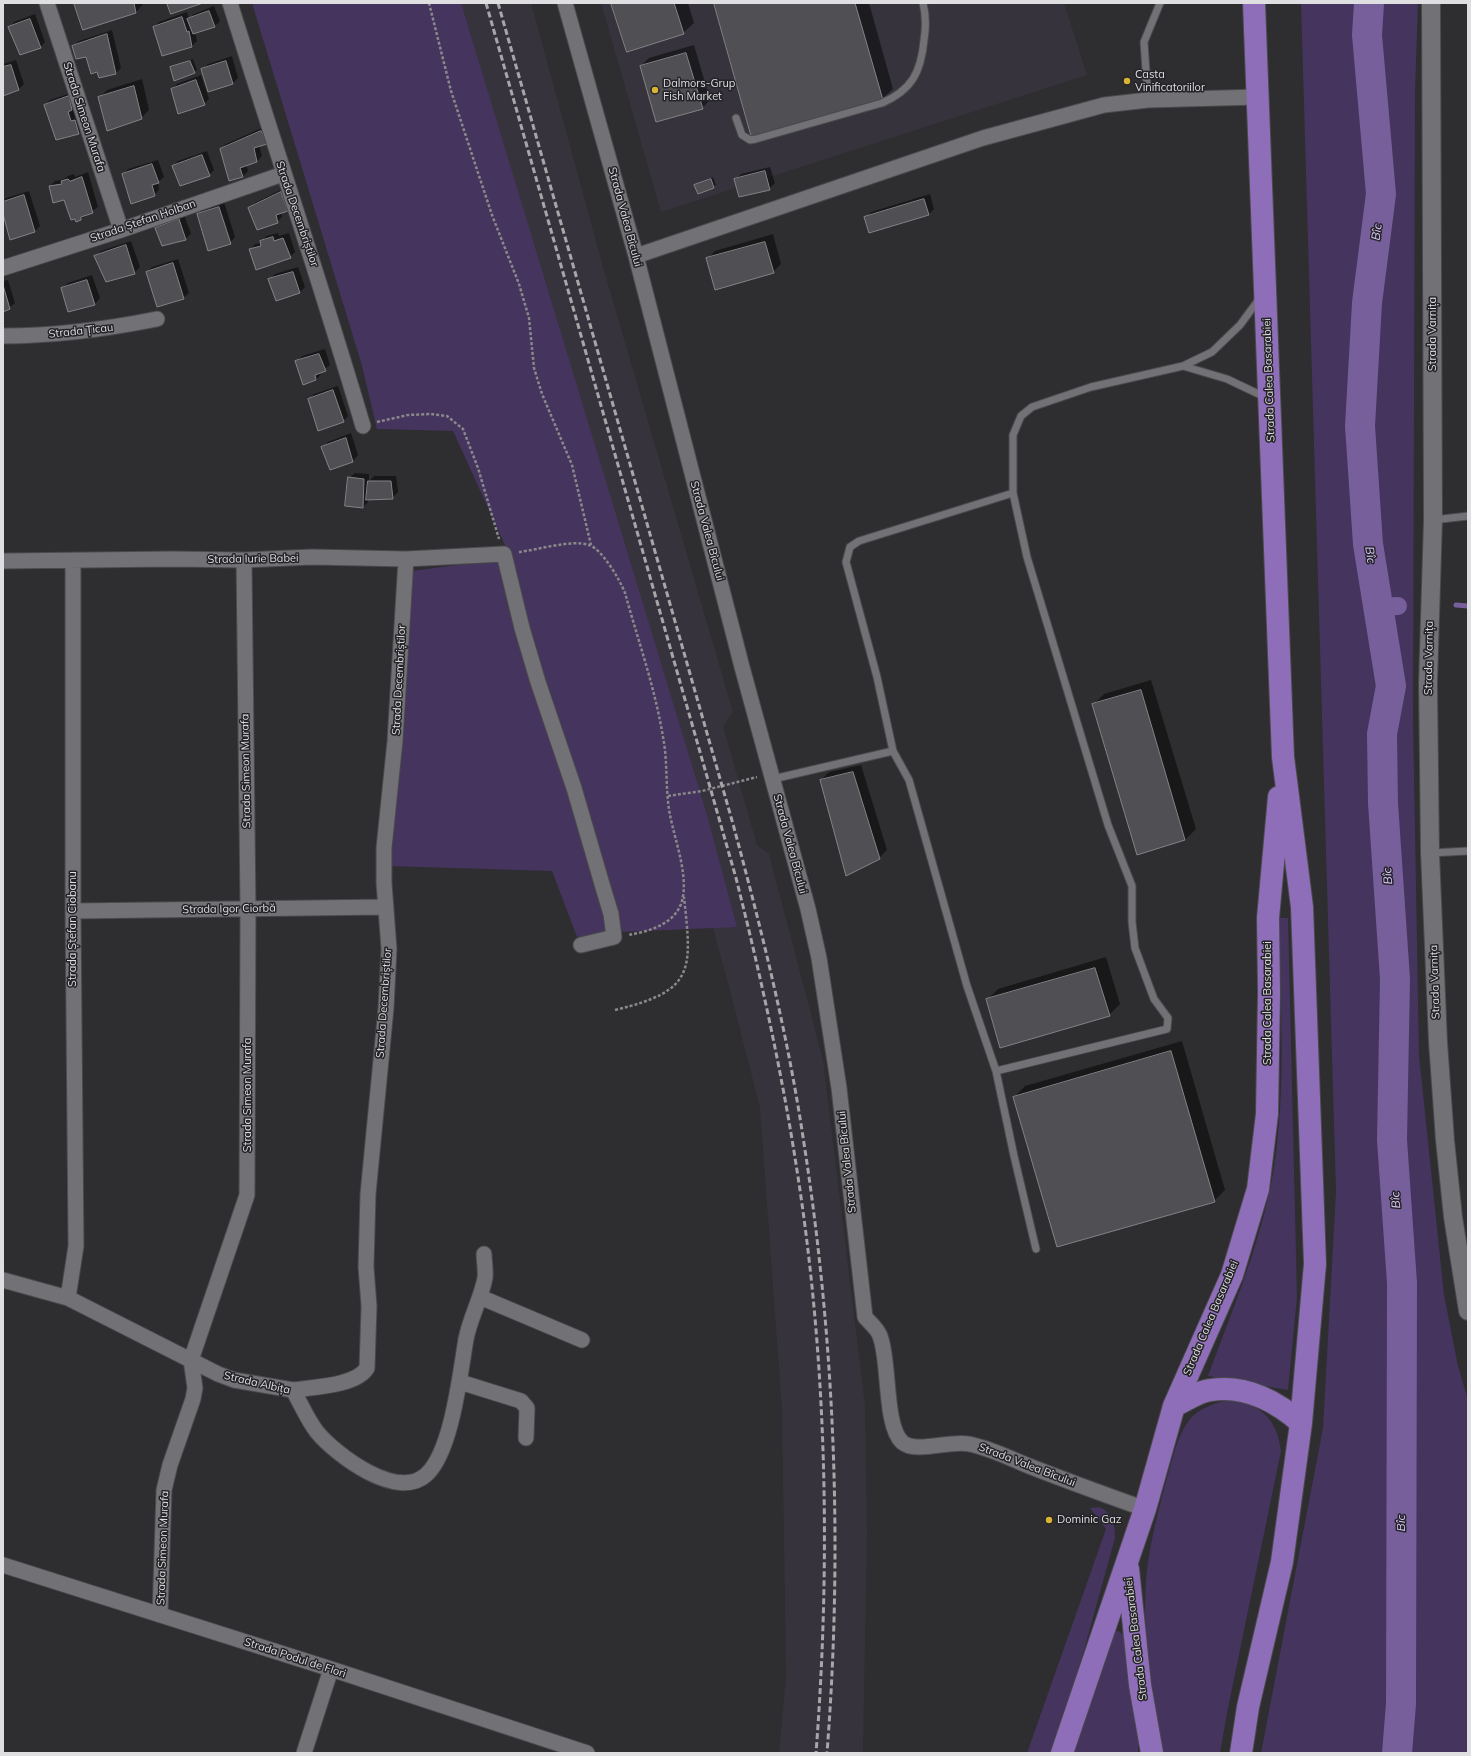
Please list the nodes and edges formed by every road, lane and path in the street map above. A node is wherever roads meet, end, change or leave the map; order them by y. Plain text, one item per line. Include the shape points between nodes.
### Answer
1 (47, 3) edge
2 (230, 3) edge
3 (429, 3) edge
4 (566, 3) edge
5 (923, 3) edge
6 (1160, 3) edge
7 (1254, 3) edge
8 (1431, 3) edge
9 (1258, 96) junction
10 (1148, 100) junction
11 (736, 118) dead end
12 (283, 174) junction
13 (120, 230) junction
14 (636, 256) junction
15 (3, 268) edge
16 (1266, 290) junction
17 (158, 319) dead end
18 (3, 336) edge
19 (1183, 366) junction
20 (1270, 400) junction
21 (363, 426) joint
22 (1013, 493) junction
23 (1468, 516) edge
24 (1433, 520) junction
25 (591, 545) junction
26 (504, 554) junction
27 (406, 559) junction
28 (73, 560) junction
29 (244, 560) junction
30 (3, 562) edge
31 (893, 751) junction
32 (1283, 757) junction
33 (772, 776) junction
34 (668, 796) junction
35 (1468, 851) edge
36 (1430, 853) junction
37 (684, 894) junction
38 (386, 907) junction
39 (248, 909) junction
40 (73, 911) junction
41 (614, 938) junction
42 (581, 945) dead end
43 (615, 1010) dead end
44 (996, 1071) junction
45 (1036, 1249) dead end
46 (484, 1254) dead end
47 (1465, 1270) edge
48 (3, 1280) edge
49 (480, 1296) junction
50 (68, 1298) junction
51 (1468, 1311) edge
52 (582, 1340) dead end
53 (191, 1360) junction
54 (460, 1382) junction
55 (293, 1390) junction
56 (1174, 1406) junction
57 (1301, 1423) junction
58 (526, 1438) dead end
59 (1145, 1509) junction
60 (1127, 1561) junction
61 (3, 1565) edge
62 (160, 1615) junction
63 (331, 1669) junction
64 (304, 1753) edge
65 (587, 1753) edge
66 (1062, 1753) edge
67 (1152, 1753) edge
68 (1241, 1753) edge

1 - 13 street, Strada Simeon Murafa
2 - 12 street, Strada Decembriștilor
3 - 25 path via 451,91 492,215 523,297 529,318 534,368 542,394 572,465
4 - 14 street, Strada Valea Bîcului
5 - 11 lane via 923,54 917,74 902,92 882,103 750,140 742,135
6 - 10 lane via 1144,42
7 - 9 main road, Strada Calea Basarabiei
8 - 24 street, Strada Varnița
9 - 10 street
9 - 16 main road, Strada Calea Basarabiei
10 - 14 street via 1104,106 983,138
12 - 13 street, Strada Ștefan Holban
12 - 21 street, Strada Decembriștilor via 324,293
13 - 15 street, Strada Ștefan Holban
14 - 33 street, Strada Valea Bîcului
16 - 19 lane via 1240,325 1212,352
16 - 20 main road, Strada Calea Basarabiei
17 - 18 street, Strada Țicau via 113,328
19 - 20 lane via 1227,379
19 - 22 lane via 1091,387 1032,407 1021,416 1013,435
20 - 32 main road, Strada Calea Basarabiei
21 - 26 path via 388,419 431,414 447,416 463,429 478,468
22 - 31 lane via 860,540 850,548 846,562 878,677
22 - 44 lane via 1027,557 1108,825 1132,886 1135,948 1154,999 1168,1018 1167,1029
23 - 24 lane
24 - 36 street, Strada Varnița via 1428,684
25 - 26 path via 558,546
25 - 34 path via 609,563 625,593 663,738
26 - 27 street, Strada Iurie Babei
26 - 41 street via 532,661 574,788 611,914
27 - 29 street, Strada Iurie Babei via 312,557
27 - 38 street, Strada Decembriștilor via 395,742 384,848
28 - 29 street, Strada Iurie Babei
28 - 30 street, Strada Iurie Babei
28 - 40 street, Strada Ștefan Ciobanu
29 - 39 street, Strada Simeon Murafa
31 - 33 lane
31 - 44 lane via 909,780 967,986
32 - 56 main road, Strada Calea Basarabiei via 1268,918 1267,1114 1258,1189 1232,1275
32 - 57 main road, Strada Calea Basarabiei via 1302,907 1314,1264
33 - 34 path
33 - 59 street, Strada Valea Bîcului via 819,958 839,1088 865,1317 880,1334 884,1345 896,1433 902,1442 912,1447 923,1448 959,1442 984,1446 1029,1466
34 - 37 path
35 - 36 lane
36 - 47 street, Strada Varnița via 1438,1042 1453,1217
37 - 41 path via 680,906 669,920 642,933
37 - 43 path via 688,945 684,973 675,985 651,999
38 - 39 street, Strada Igor Ciorbă
38 - 55 street, Strada Decembriștilor via 389,949 386,1008 371,1152 366,1232 369,1306 367,1368 364,1374 351,1380
39 - 40 street, Strada Igor Ciorbă
39 - 53 street, Strada Simeon Murafa via 247,1195
40 - 50 street, Strada Ștefan Ciobanu via 76,1246
41 - 42 street
44 - 45 lane
46 - 49 street, Strada Albița via 485,1276
47 - 51 street, Strada Varnița
48 - 50 street, Strada Albița
49 - 52 street
49 - 54 street, Strada Albița via 469,1324
50 - 53 street, Strada Albița
53 - 55 street, Strada Albița via 234,1380
53 - 62 street, Strada Simeon Murafa via 195,1388 193,1399 164,1490
54 - 55 street, Strada Albița via 448,1431 437,1460 426,1475 412,1483 377,1477 336,1450 317,1431
54 - 58 street via 521,1401 527,1408
56 - 57 main road via 1210,1390 1236,1390 1259,1395 1284,1408
56 - 59 main road, Strada Calea Basarabiei
57 - 68 main road, Strada Calea Basarabiei via 1282,1562 1248,1707
59 - 60 main road, Strada Calea Basarabiei
60 - 66 main road
60 - 67 main road, Strada Calea Basarabiei via 1140,1686
61 - 62 street, Strada Podul de Flori
62 - 63 street, Strada Podul de Flori
63 - 64 street
63 - 65 street, Strada Podul de Flori

